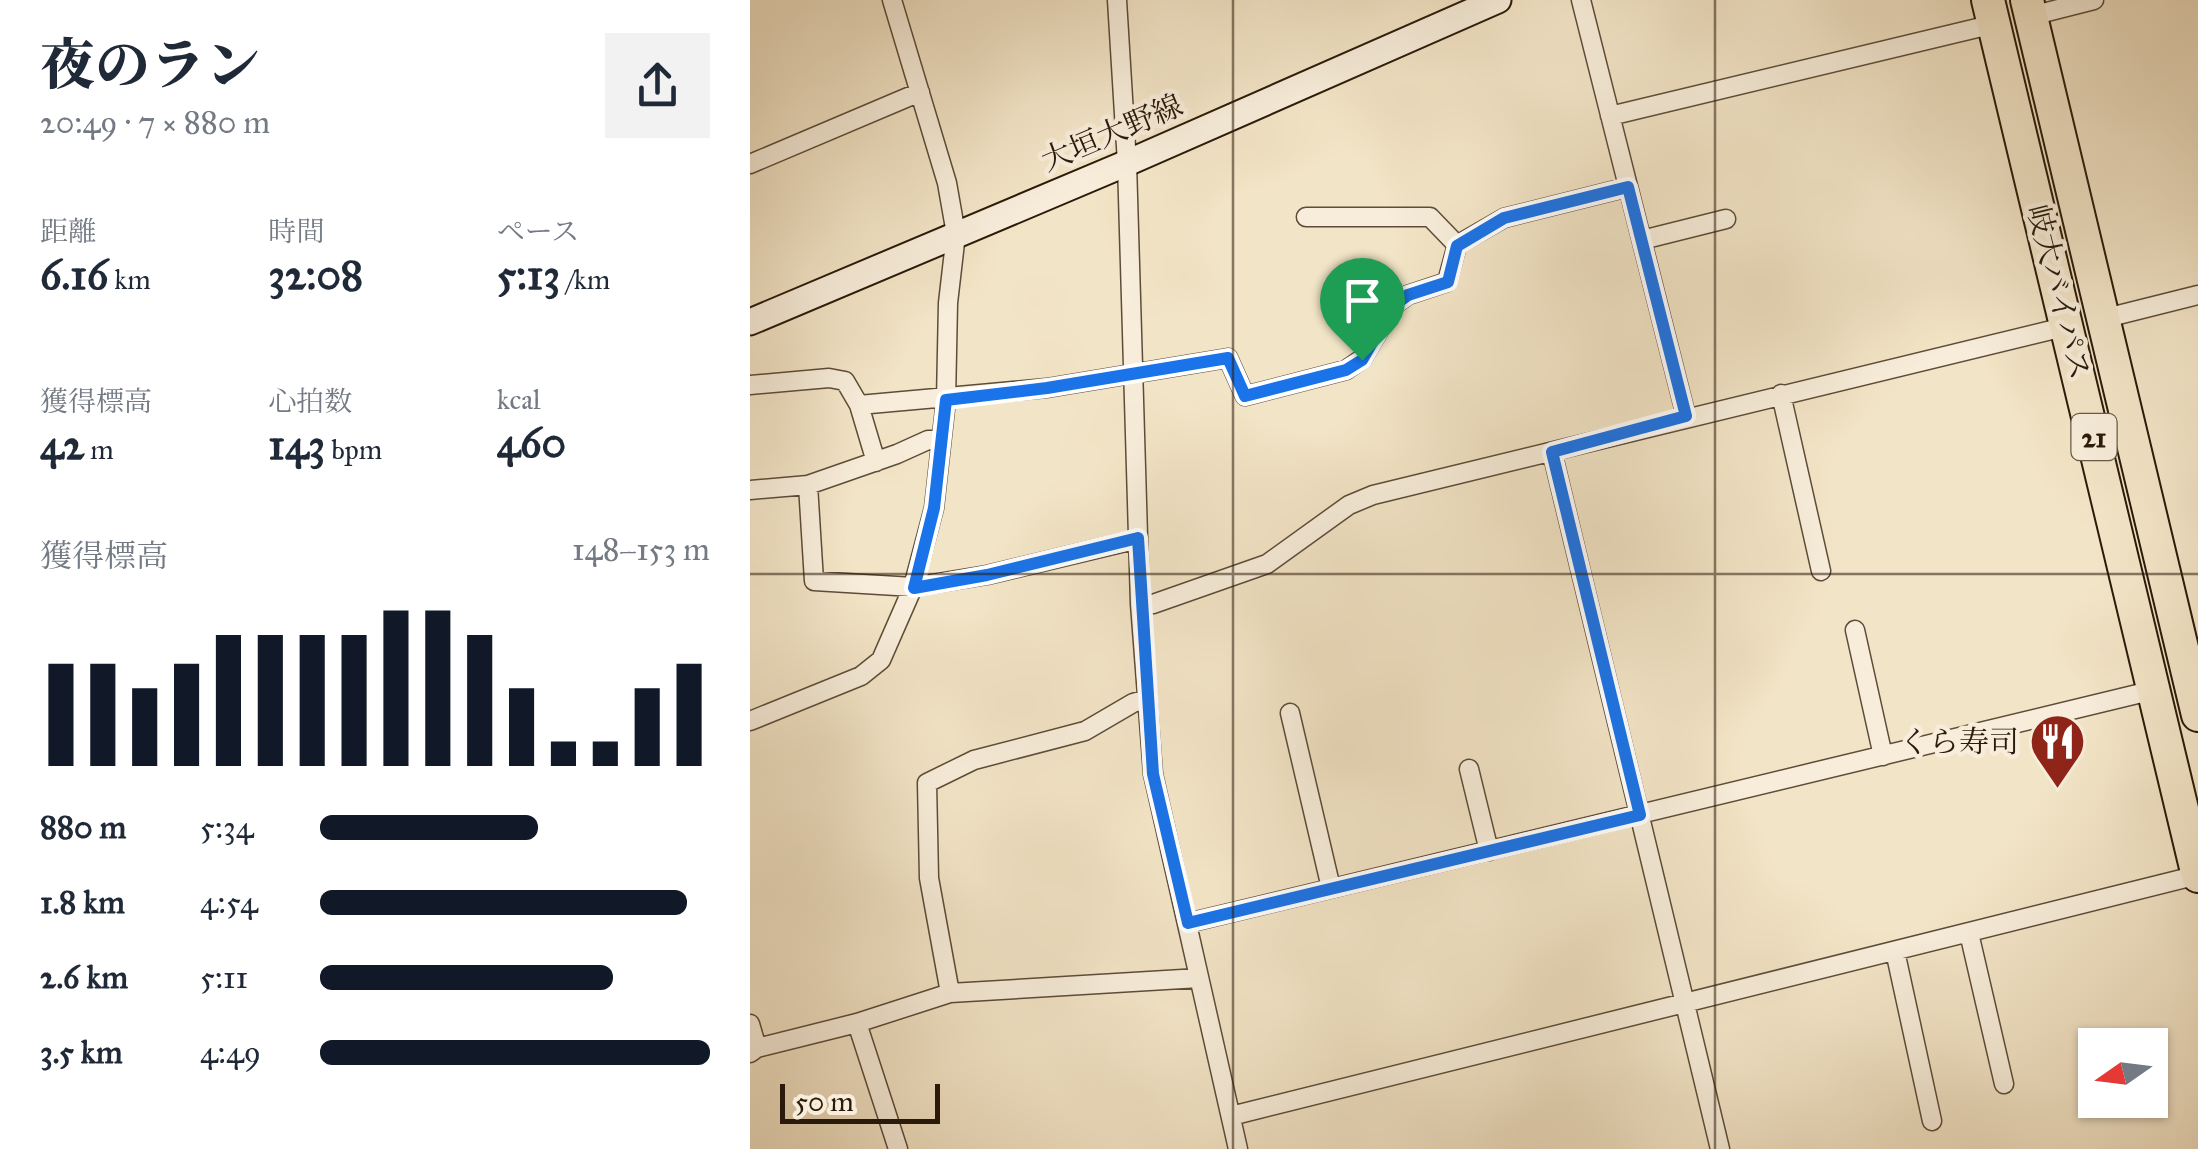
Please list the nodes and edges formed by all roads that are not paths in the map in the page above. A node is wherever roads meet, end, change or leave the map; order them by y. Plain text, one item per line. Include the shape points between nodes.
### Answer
1 (892, 0) edge
2 (1117, 0) edge
3 (1498, 0) edge
4 (1581, 0) edge
5 (2094, 0) edge
6 (2029, 8) edge
7 (1991, 12) edge
8 (920, 92) junction
9 (1610, 116) junction
10 (1127, 163) junction
11 (750, 164) edge
12 (1628, 187) junction
13 (1306, 217) dead end
14 (1726, 219) dead end
15 (956, 234) junction
16 (1642, 240) junction
17 (1457, 246) junction
18 (2198, 294) edge
19 (2102, 319) junction
20 (750, 322) edge
21 (2068, 326) junction
22 (1133, 374) junction
23 (750, 385) edge
24 (1781, 394) junction
25 (946, 400) junction
26 (859, 405) junction
27 (1686, 416) junction
28 (940, 440) junction
29 (1552, 452) junction
30 (876, 462) junction
31 (808, 485) junction
32 (750, 490) edge
33 (1138, 538) junction
34 (1820, 572) dead end
35 (914, 588) junction
36 (1140, 604) junction
37 (1854, 630) dead end
38 (2193, 674) edge
39 (2154, 690) junction
40 (1146, 699) junction
41 (1290, 714) dead end
42 (2198, 716) edge
43 (750, 721) edge
44 (1884, 756) junction
45 (1469, 769) dead end
46 (1640, 815) junction
47 (1489, 851) junction
48 (2198, 876) edge
49 (1332, 888) junction
50 (1188, 923) junction
51 (1969, 933) junction
52 (1895, 951) junction
53 (1199, 978) junction
54 (950, 993) junction
55 (1684, 1002) junction
56 (857, 1023) junction
57 (750, 1024) edge
58 (753, 1051) edge
59 (2004, 1084) dead end
60 (1230, 1116) junction
61 (1932, 1121) dead end
62 (898, 1149) edge
63 (1238, 1149) edge
64 (1720, 1149) edge

1 - 8 street
2 - 10 street
3 - 10 main road, 大垣大野線
4 - 9 street
5 - 6 street
6 - 19 highway, 岐大バイパス / 21
7 - 9 street
7 - 21 highway, 岐大バイパス / 21
8 - 11 street
8 - 15 street
9 - 12 street
10 - 15 main road, 大垣大野線
10 - 22 street
12 - 16 street
12 - 17 street via 1504,218
13 - 17 street via 1430,217
14 - 16 street
15 - 20 main road, 大垣大野線
15 - 25 street
16 - 27 street
17 - 22 street via 1448,282 1394,305 1362,360 1346,370 1245,396 1228,358
18 - 19 street
19 - 38 highway, 岐大バイパス / 21
21 - 24 street
21 - 39 highway, 岐大バイパス / 21
22 - 25 street
22 - 33 street
23 - 26 street via 829,378 845,381
24 - 27 street
24 - 34 street
25 - 26 street
25 - 28 street
26 - 30 street
27 - 29 street
28 - 30 street
28 - 35 street via 934,508
29 - 36 street via 1373,495 1267,564
29 - 46 street
30 - 31 street
31 - 32 street
31 - 35 street via 814,580
33 - 35 street
33 - 36 street
35 - 43 street via 882,660 862,676
36 - 40 street
37 - 44 street
38 - 42 highway, 岐大バイパス / 21
39 - 44 street
39 - 48 highway, 岐大バイパス / 21
40 - 50 street via 1153,774
40 - 54 street via 1085,731 974,760 927,783 929,878
41 - 49 street
44 - 46 street
45 - 47 street
46 - 47 street
46 - 55 street
47 - 49 street
48 - 51 street
49 - 50 street
50 - 53 street
51 - 52 street
51 - 59 street
52 - 55 street
52 - 61 street
53 - 54 street
53 - 60 street
54 - 56 street
55 - 60 street
55 - 64 street
56 - 58 street
56 - 62 street
57 - 58 street
60 - 63 street

